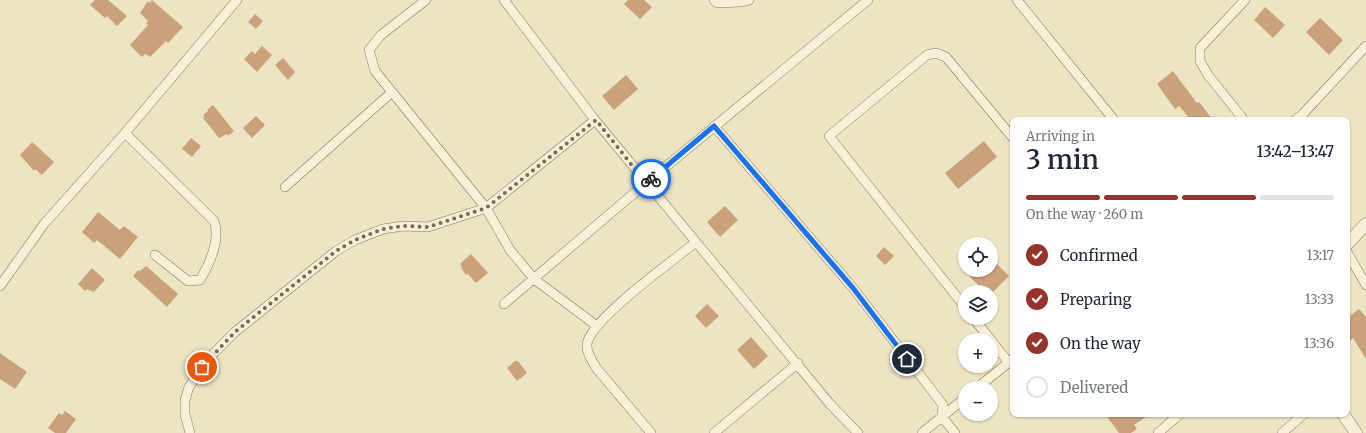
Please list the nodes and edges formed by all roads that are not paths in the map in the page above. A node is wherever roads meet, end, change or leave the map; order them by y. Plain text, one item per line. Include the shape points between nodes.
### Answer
1 (237, 0) edge
2 (426, 0) edge
3 (504, 0) edge
4 (714, 0) edge
5 (749, 0) edge
6 (868, 0) edge
7 (1017, 0) edge
8 (1245, 0) edge
9 (1366, 47) edge
10 (392, 92) junction
11 (1112, 117) edge
12 (1242, 117) edge
13 (1299, 117) edge
14 (596, 120) junction
15 (714, 126) junction
16 (125, 133) junction
17 (1010, 134) edge
18 (646, 183) junction
19 (285, 187) dead end
20 (486, 208) junction
21 (1366, 224) edge
22 (1350, 241) edge
23 (696, 242) junction
24 (155, 254) dead end
25 (1350, 257) edge
26 (534, 279) junction
27 (1366, 285) edge
28 (0, 286) edge
29 (958, 298) edge
30 (504, 304) dead end
31 (979, 325) edge
32 (597, 326) junction
33 (985, 333) edge
34 (998, 347) edge
35 (1010, 360) edge
36 (1010, 362) edge
37 (798, 363) junction
38 (986, 381) edge
39 (958, 403) edge
40 (942, 416) junction
41 (1177, 417) edge
42 (1301, 417) edge
43 (1345, 417) edge
44 (190, 433) edge
45 (651, 433) edge
46 (714, 433) edge
47 (858, 433) edge
48 (922, 433) edge
49 (955, 433) edge
50 (1158, 433) edge
51 (1282, 433) edge
52 (1356, 433) edge

1 - 16 street
2 - 10 street via 380,34 369,50 375,71
3 - 14 street
4 - 5 street via 717,3 728,3
6 - 15 street
7 - 11 street
8 - 12 street via 1200,48 1200,61 1208,75
9 - 13 street
10 - 19 street
10 - 20 street
14 - 18 street
14 - 20 street
15 - 18 street
15 - 40 street via 853,288 943,406
16 - 24 street via 214,221 218,232 208,267 200,280 188,281
16 - 28 street via 44,224
17 - 29 street via 946,57 936,53 927,56 829,136
18 - 23 street
18 - 26 street
20 - 26 street via 510,250
20 - 44 street via 428,227 403,226 383,229 336,251 235,332 208,359 189,387 185,400 185,414
21 - 22 street
23 - 32 street
23 - 37 street
25 - 27 street
26 - 30 street
26 - 32 street
31 - 33 street
32 - 45 street via 587,345 590,357
34 - 35 street
36 - 38 street
37 - 46 street
37 - 47 street via 830,404
39 - 40 street
40 - 48 street
40 - 49 street
41 - 50 street
42 - 51 street
43 - 52 street

